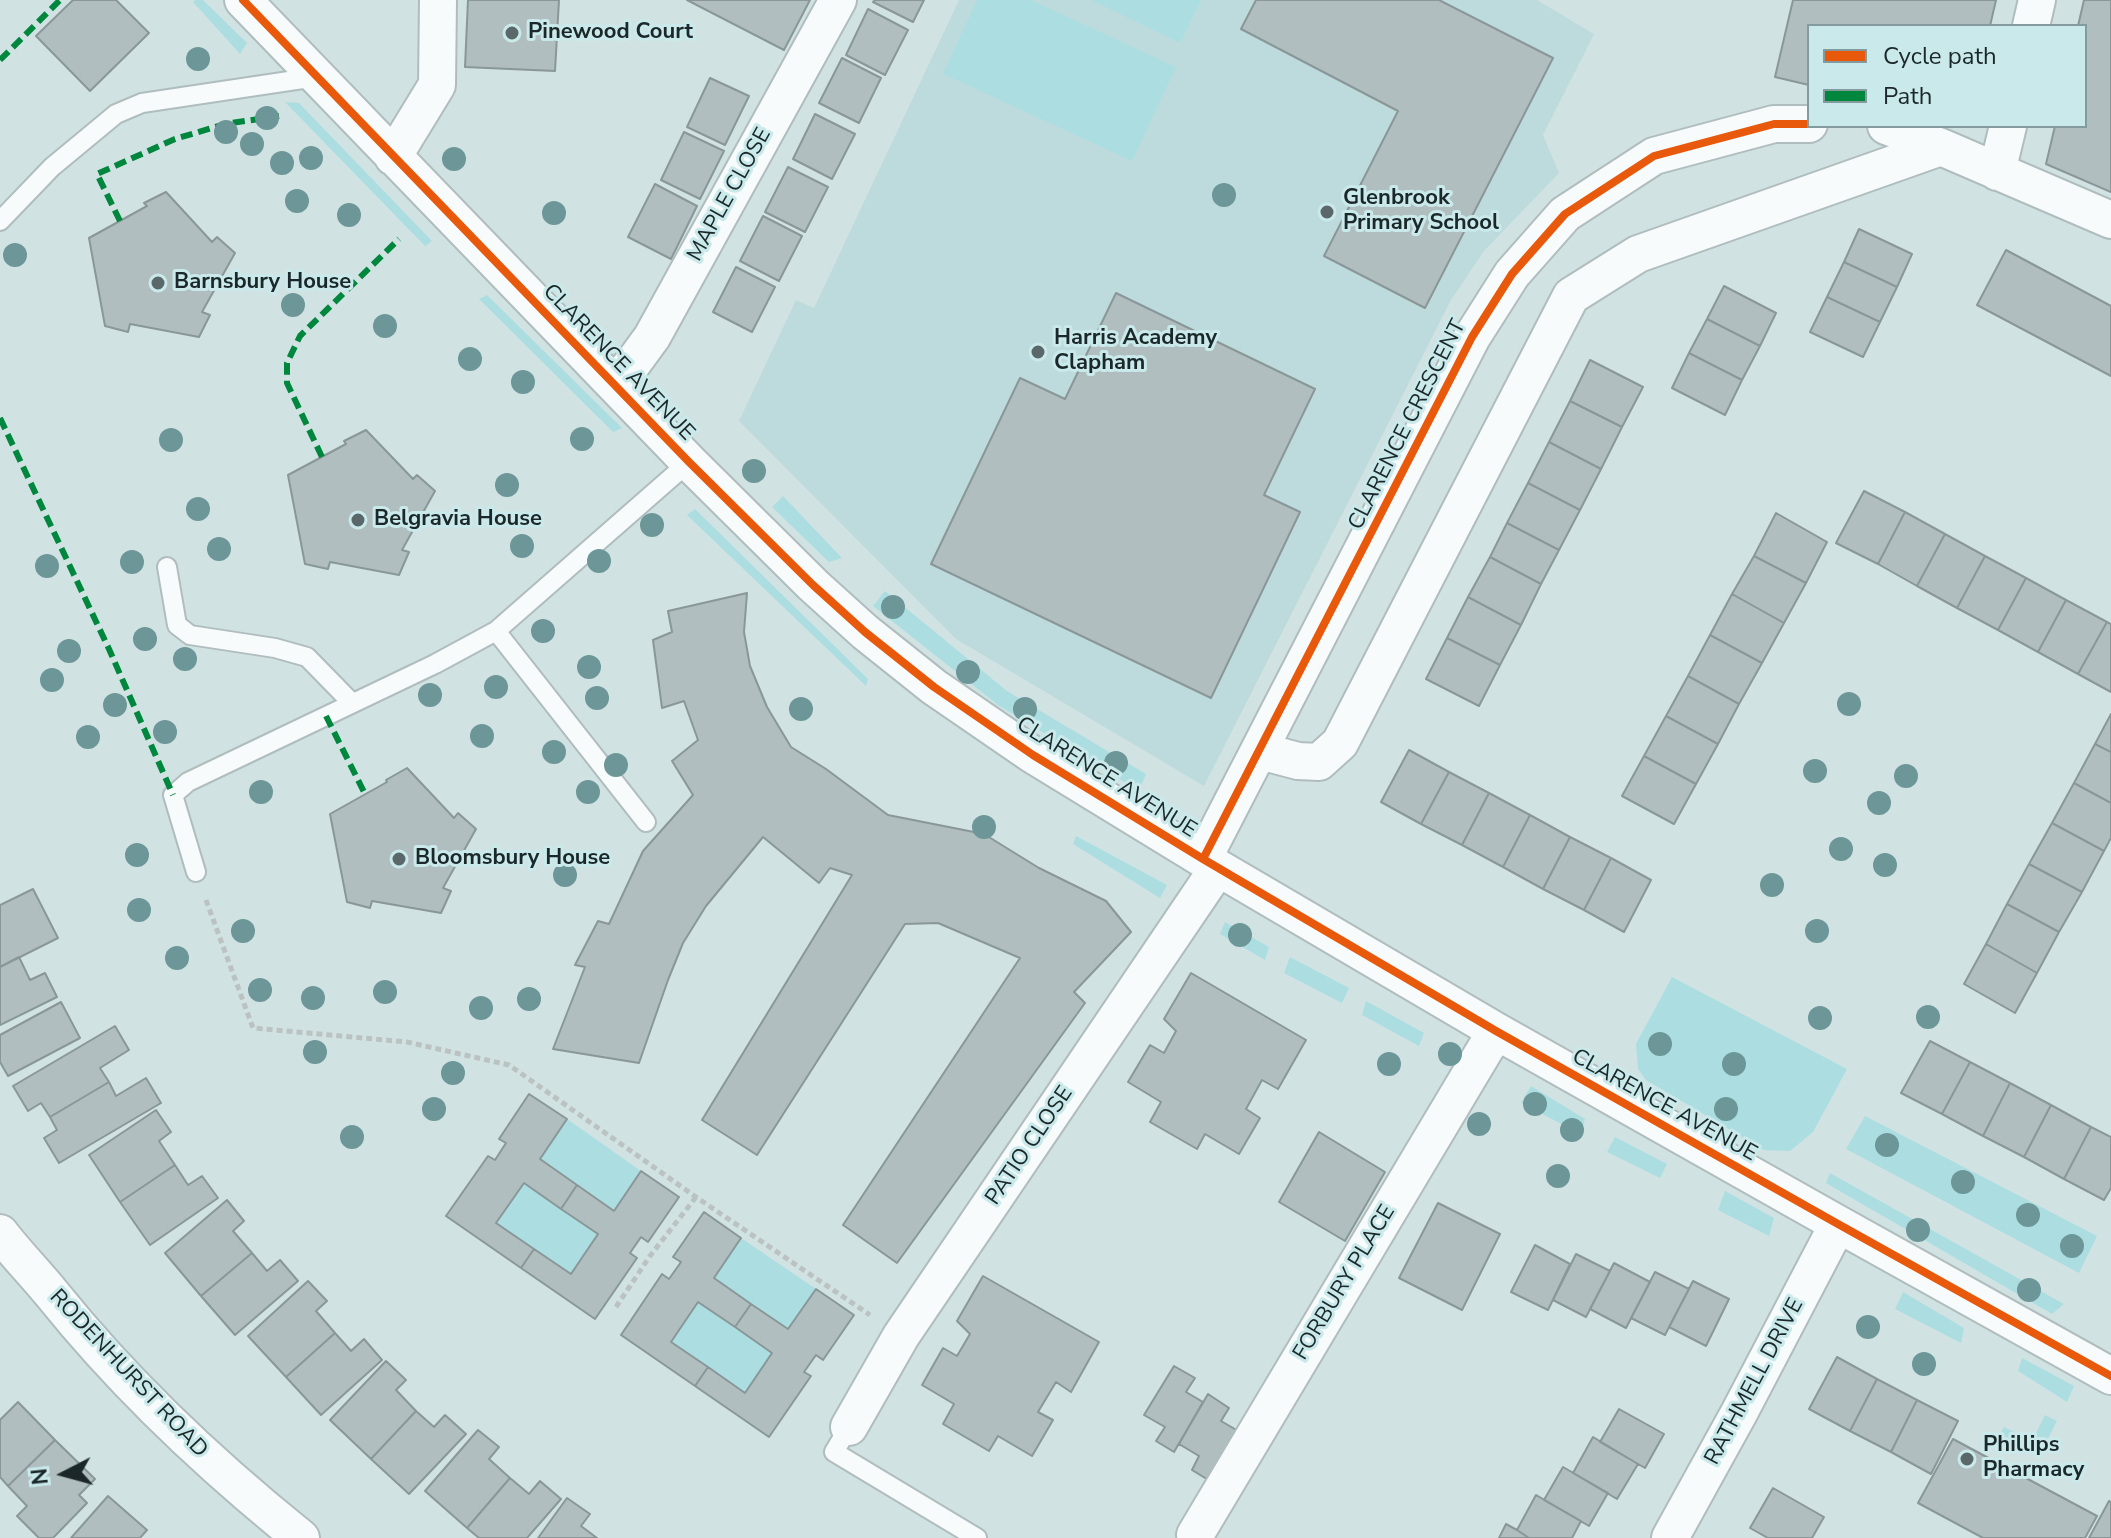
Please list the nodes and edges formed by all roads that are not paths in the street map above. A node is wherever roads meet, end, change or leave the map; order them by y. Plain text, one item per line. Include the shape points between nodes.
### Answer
1 (243, 0) edge
2 (438, 0) edge
3 (838, 0) edge
4 (2037, 0) edge
5 (2031, 24) edge
6 (316, 77) junction
7 (1807, 124) edge
8 (1891, 128) edge
9 (2008, 128) edge
10 (1941, 147) junction
11 (393, 157) junction
12 (1997, 172) junction
13 (2111, 220) edge
14 (0, 221) edge
15 (614, 384) junction
16 (689, 462) junction
17 (167, 567) dead end
18 (496, 631) junction
19 (352, 703) junction
20 (1260, 751) junction
21 (646, 822) dead end
22 (1211, 864) junction
23 (196, 872) road end
24 (1496, 1031) junction
25 (1838, 1224) junction
26 (0, 1233) edge
27 (2111, 1376) edge
28 (849, 1427) joint
29 (1195, 1535) dead end
30 (301, 1538) edge
31 (977, 1538) edge
32 (1670, 1538) edge

1 - 6 street, CLARENCE AVENUE
2 - 11 street via 437,85
3 - 15 street, MAPLE CLOSE via 661,321
4 - 5 street
6 - 11 street, CLARENCE AVENUE
6 - 14 lane via 142,103 116,114 52,167
7 - 20 street, CLARENCE CRESCENT via 1774,124 1654,156 1565,214 1512,274 1472,337
8 - 10 street
9 - 12 street
10 - 12 street
10 - 20 street via 1638,254 1571,296 1340,743 1319,762
11 - 15 street, CLARENCE AVENUE
12 - 13 street
15 - 16 street, CLARENCE AVENUE
16 - 18 lane
16 - 22 street, CLARENCE AVENUE via 899,661 1033,755
17 - 19 lane via 177,625 190,635 307,657
18 - 19 lane
18 - 21 lane
19 - 23 lane via 188,782 173,795
20 - 22 street, CLARENCE CRESCENT
22 - 24 street, CLARENCE AVENUE
22 - 28 street, PATIO CLOSE via 901,1336
24 - 25 street, CLARENCE AVENUE
24 - 29 street, FORBURY PLACE
25 - 27 street, CLARENCE AVENUE
25 - 32 street, RATHMELL DRIVE
26 - 30 street, RODENHURST ROAD via 170,1425
28 - 31 lane via 834,1452

